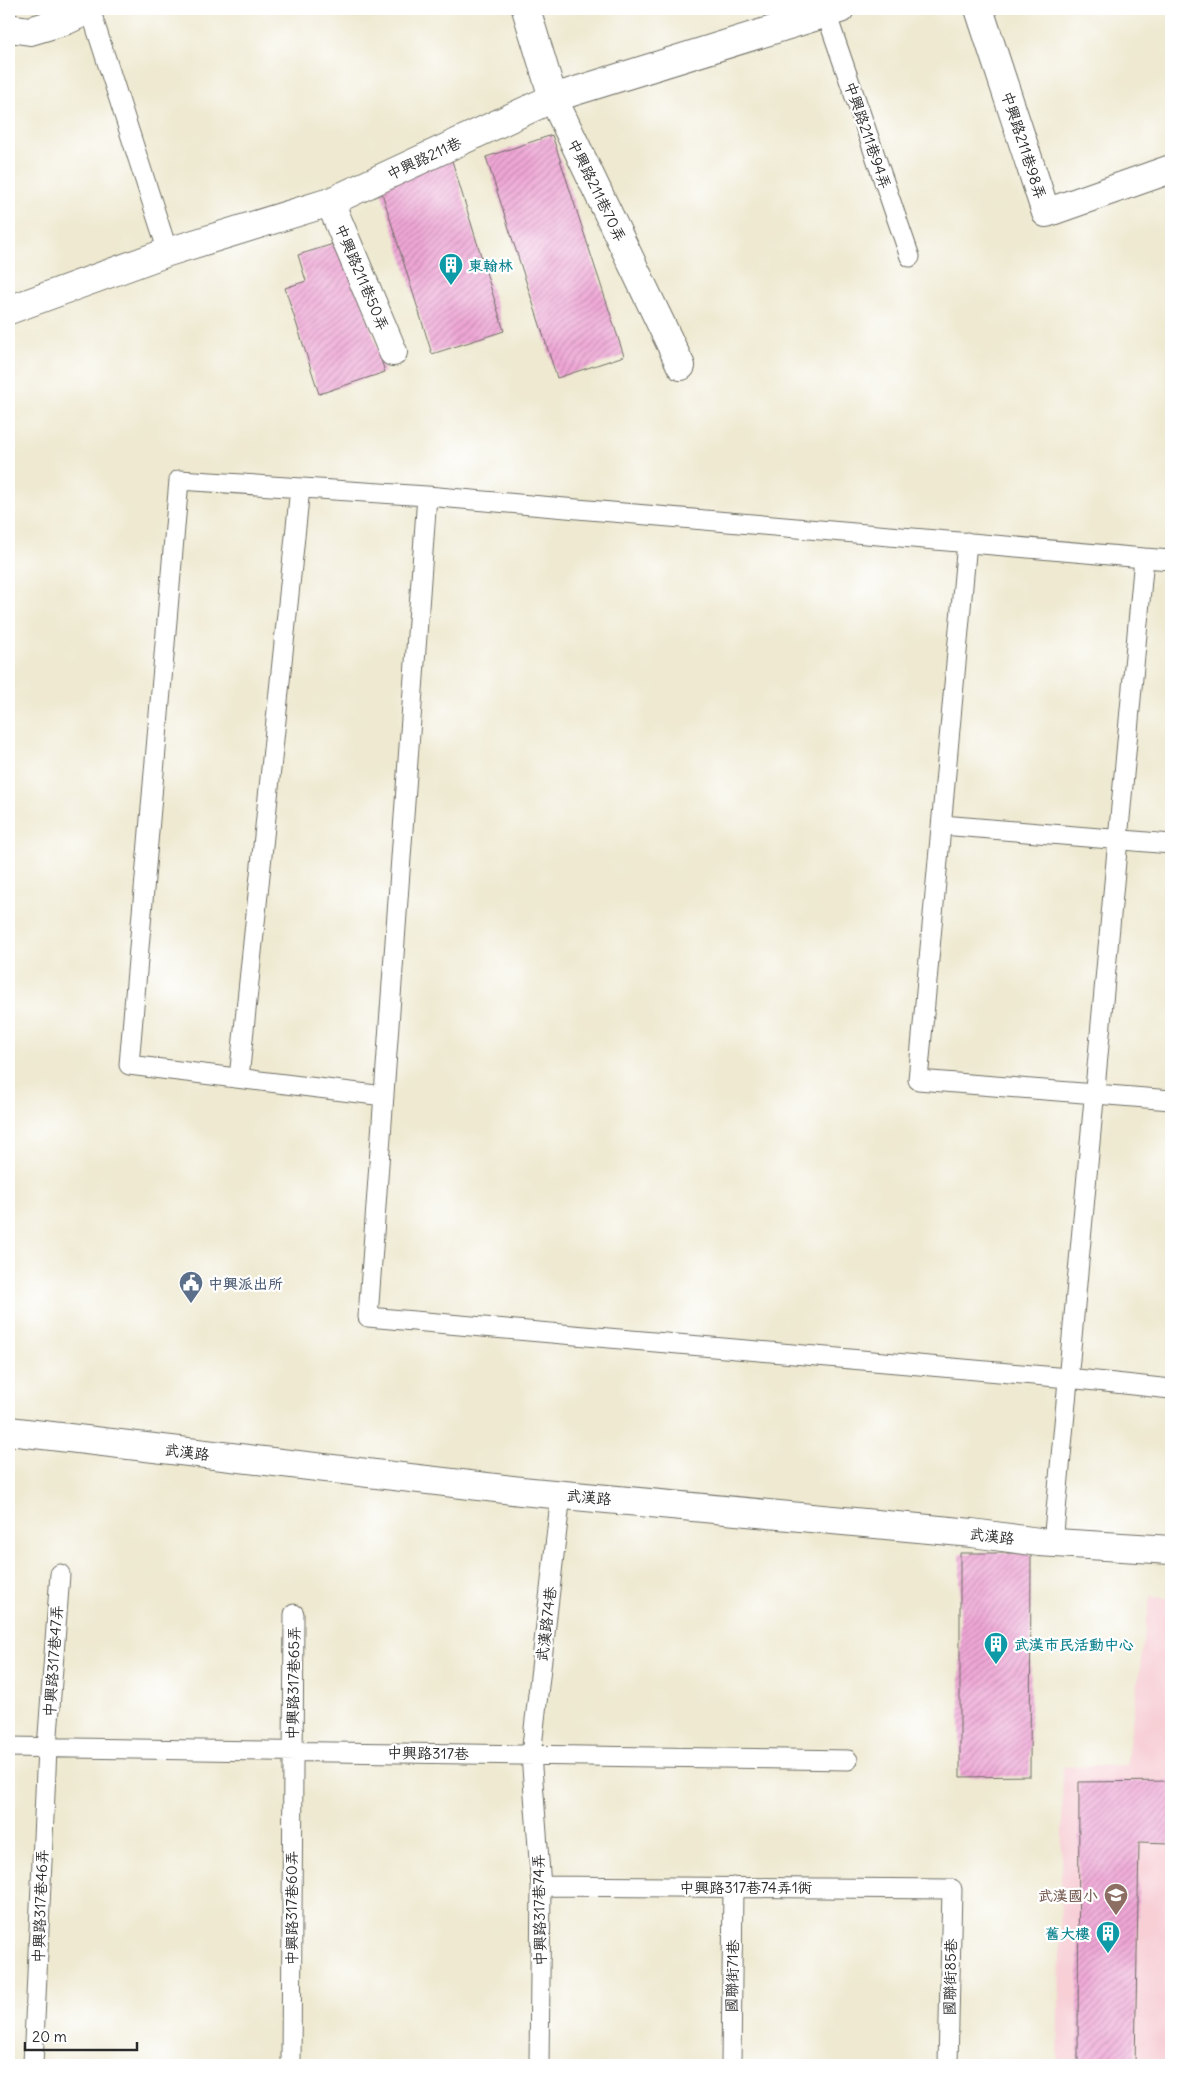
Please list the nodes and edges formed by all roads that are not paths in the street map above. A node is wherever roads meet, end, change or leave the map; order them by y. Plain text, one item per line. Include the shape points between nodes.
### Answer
1 (90, 9) edge
2 (526, 9) edge
3 (979, 9) edge
4 (833, 11) edge
5 (9, 28) edge
6 (553, 98) junction
7 (1171, 169) edge
8 (330, 202) junction
9 (168, 252) junction
10 (910, 257) dead end
11 (9, 310) edge
12 (393, 352) dead end
13 (681, 366) dead end
14 (300, 488) junction
15 (427, 496) junction
16 (968, 542) junction
17 (1144, 558) junction
18 (1171, 560) edge
19 (942, 825) junction
20 (1118, 840) junction
21 (1171, 844) edge
22 (239, 1078) junction
23 (1095, 1094) junction
24 (384, 1096) junction
25 (1171, 1100) edge
26 (1068, 1378) junction
27 (1171, 1389) edge
28 (9, 1431) edge
29 (562, 1494) junction
30 (1054, 1543) junction
31 (1171, 1550) edge
32 (60, 1574) dead end
33 (294, 1614) dead end
34 (9, 1747) edge
35 (47, 1748) junction
36 (292, 1751) junction
37 (531, 1755) junction
38 (848, 1760) dead end
39 (540, 1886) junction
40 (734, 1887) junction
41 (952, 1889) joint
42 (33, 2065) edge
43 (291, 2065) edge
44 (539, 2065) edge
45 (731, 2065) edge
46 (948, 2065) edge

1 - 5 street via 67,20 30,30
1 - 9 lane
2 - 6 street, 中興路211巷70弄
3 - 7 street, 中興路211巷98弄 via 1046,213
4 - 6 street, 中興路211巷
4 - 10 lane, 中興路211巷94弄
6 - 8 street, 中興路211巷
6 - 13 street, 中興路211巷70弄
8 - 9 street, 中興路211巷
8 - 12 street, 中興路211巷50弄
9 - 11 street, 中興路211巷
14 - 15 lane
14 - 22 lane
14 - 22 lane via 179,480 129,1065
15 - 16 lane
15 - 24 lane
16 - 17 lane
16 - 19 lane
17 - 18 lane
17 - 20 lane
19 - 20 lane
19 - 23 lane via 918,1080
20 - 21 lane
20 - 23 lane
22 - 24 lane
23 - 25 lane
23 - 26 lane
24 - 26 lane via 368,1316
26 - 27 lane
26 - 30 lane
28 - 29 street, 武漢路
29 - 30 street, 武漢路
29 - 37 lane, 武漢路74巷
30 - 31 street, 武漢路
32 - 35 lane, 中興路317巷47弄
33 - 36 lane, 中興路317巷65弄
34 - 35 lane, 中興路317巷
35 - 36 lane, 中興路317巷
35 - 42 lane, 中興路317巷46弄
36 - 37 lane, 中興路317巷
36 - 43 lane, 中興路317巷60弄
37 - 38 lane, 中興路317巷
37 - 39 lane, 中興路317巷74弄
39 - 40 lane, 中興路317巷74弄1衖
39 - 44 lane, 中興路317巷74弄
40 - 41 lane, 中興路317巷74弄1衖
40 - 45 lane, 國聯街71巷
41 - 46 lane, 國聯街85巷

